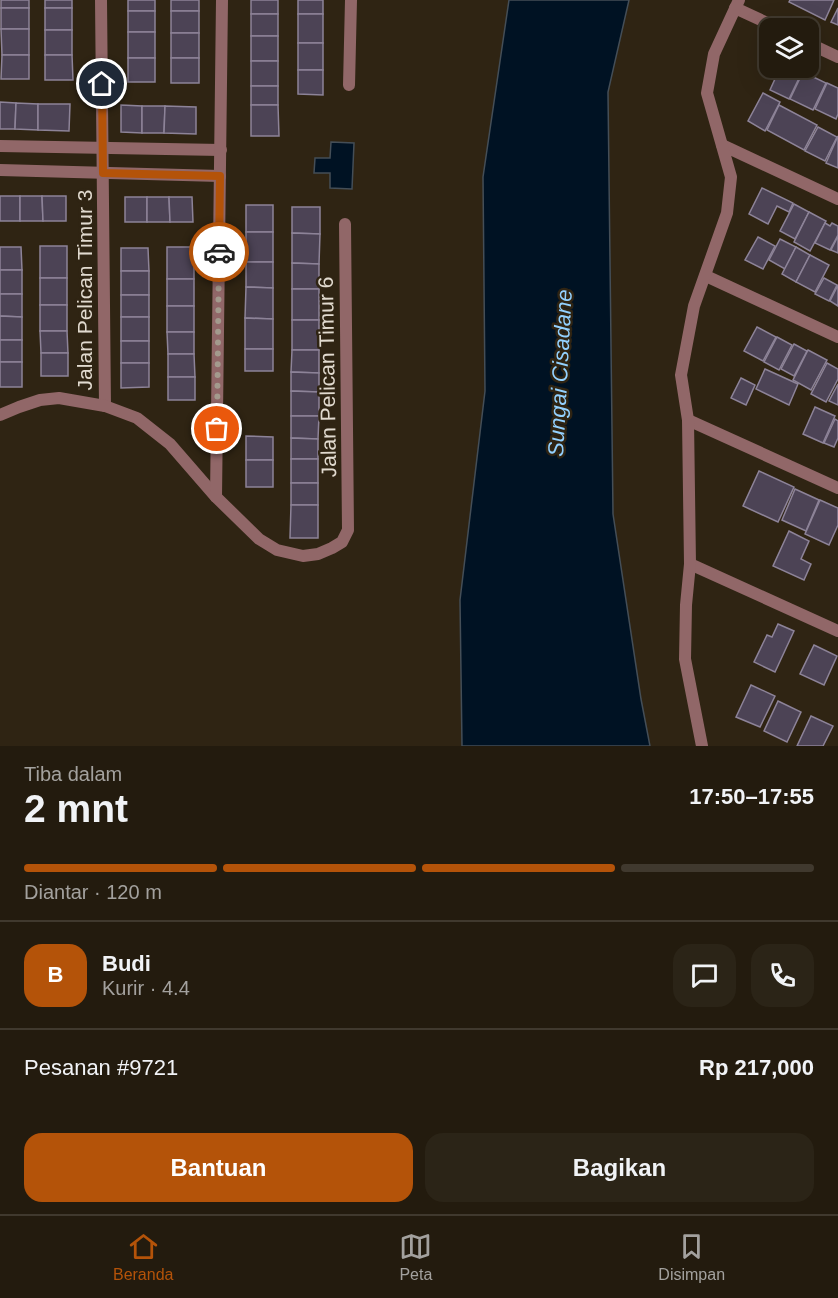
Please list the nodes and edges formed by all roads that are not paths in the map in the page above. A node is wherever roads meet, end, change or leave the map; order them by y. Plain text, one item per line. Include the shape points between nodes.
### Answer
1 (101, 0) edge
2 (222, 0) edge
3 (351, 0) edge
4 (737, 4) edge
5 (761, 18) edge
6 (819, 48) edge
7 (838, 57) edge
8 (350, 85) dead end
9 (722, 145) junction
10 (0, 146) edge
11 (102, 148) junction
12 (220, 150) junction
13 (0, 170) edge
14 (103, 173) junction
15 (220, 176) junction
16 (838, 199) edge
17 (345, 224) dead end
18 (706, 276) junction
19 (838, 337) edge
20 (105, 406) junction
21 (0, 415) edge
22 (688, 420) junction
23 (838, 488) edge
24 (216, 497) junction
25 (690, 564) junction
26 (838, 631) edge
27 (702, 746) edge

1 - 11 street, Jalan Pelican Timur 3
2 - 12 street
3 - 8 street
4 - 5 street
4 - 9 street via 714,54 707,93
6 - 7 street
9 - 16 street
9 - 18 street via 731,177 728,213
10 - 11 street
11 - 12 street
11 - 14 street, Jalan Pelican Timur 3
12 - 15 street
13 - 14 street
14 - 15 street
14 - 20 street, Jalan Pelican Timur 3
15 - 24 street
17 - 24 street, Jalan Pelican Timur 6 via 348,530 342,542 318,554 286,553 259,539
18 - 19 street
18 - 22 street via 694,306 681,375
20 - 21 street via 59,398 39,400
20 - 24 street via 137,418 170,444
22 - 23 street
22 - 25 street
25 - 26 street
25 - 27 street via 685,659

